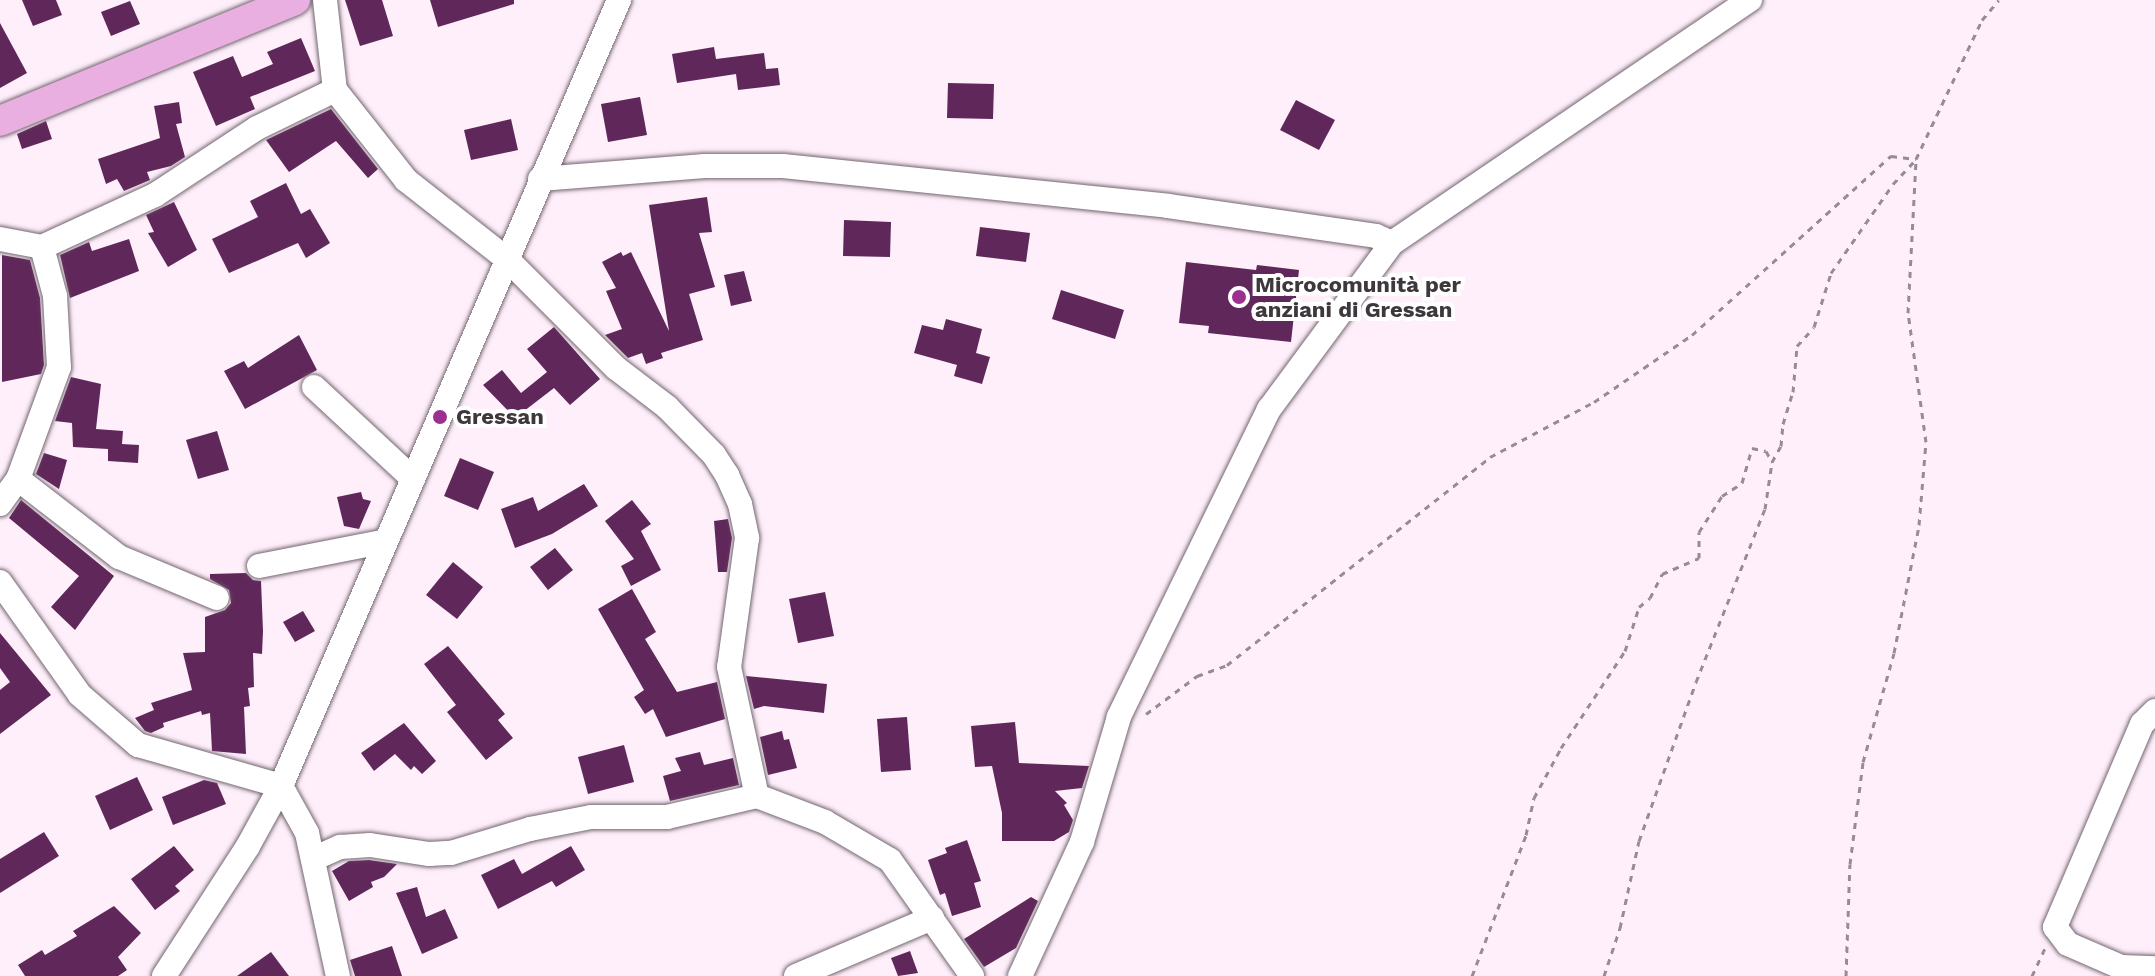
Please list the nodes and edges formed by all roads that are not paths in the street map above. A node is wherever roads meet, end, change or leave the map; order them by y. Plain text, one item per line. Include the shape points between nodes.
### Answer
1 (295, 0) edge
2 (325, 0) edge
3 (619, 0) edge
4 (1750, 0) edge
5 (335, 90) junction
6 (0, 121) edge
7 (540, 179) junction
8 (0, 239) edge
9 (1392, 243) junction
10 (42, 247) junction
11 (508, 260) junction
12 (314, 387) dead end
13 (18, 479) junction
14 (413, 479) junction
15 (0, 504) edge
16 (386, 541) junction
17 (259, 566) dead end
18 (0, 582) edge
19 (217, 598) dead end
20 (2155, 711) edge
21 (281, 786) junction
22 (757, 796) junction
23 (313, 859) junction
24 (932, 918) junction
25 (2155, 968) edge
26 (164, 976) edge
27 (338, 976) edge
28 (796, 976) edge
29 (972, 976) edge
30 (1020, 976) edge

1 - 6 main road
2 - 5 street
3 - 7 street
4 - 9 street
5 - 10 street via 257,128 155,195
5 - 11 street via 406,180
7 - 9 street via 704,166 783,166 1168,206 1376,236
7 - 11 street
8 - 10 street
9 - 30 street via 1269,409 1119,717 1082,842
10 - 13 street via 55,296 59,367
11 - 14 street
11 - 22 street via 616,368 667,407 714,455 740,504 747,538 729,667
12 - 14 street
13 - 15 street
13 - 19 street via 119,557
14 - 16 street
16 - 17 street
16 - 21 street
18 - 21 street via 80,695 138,745
20 - 25 street via 2142,724 2055,927 2068,944 2121,967
21 - 23 street via 307,833
21 - 26 street
22 - 23 street via 667,817 591,817 451,853 370,845 340,847
22 - 24 street via 825,822 890,860
23 - 27 street
24 - 28 street
24 - 29 street

